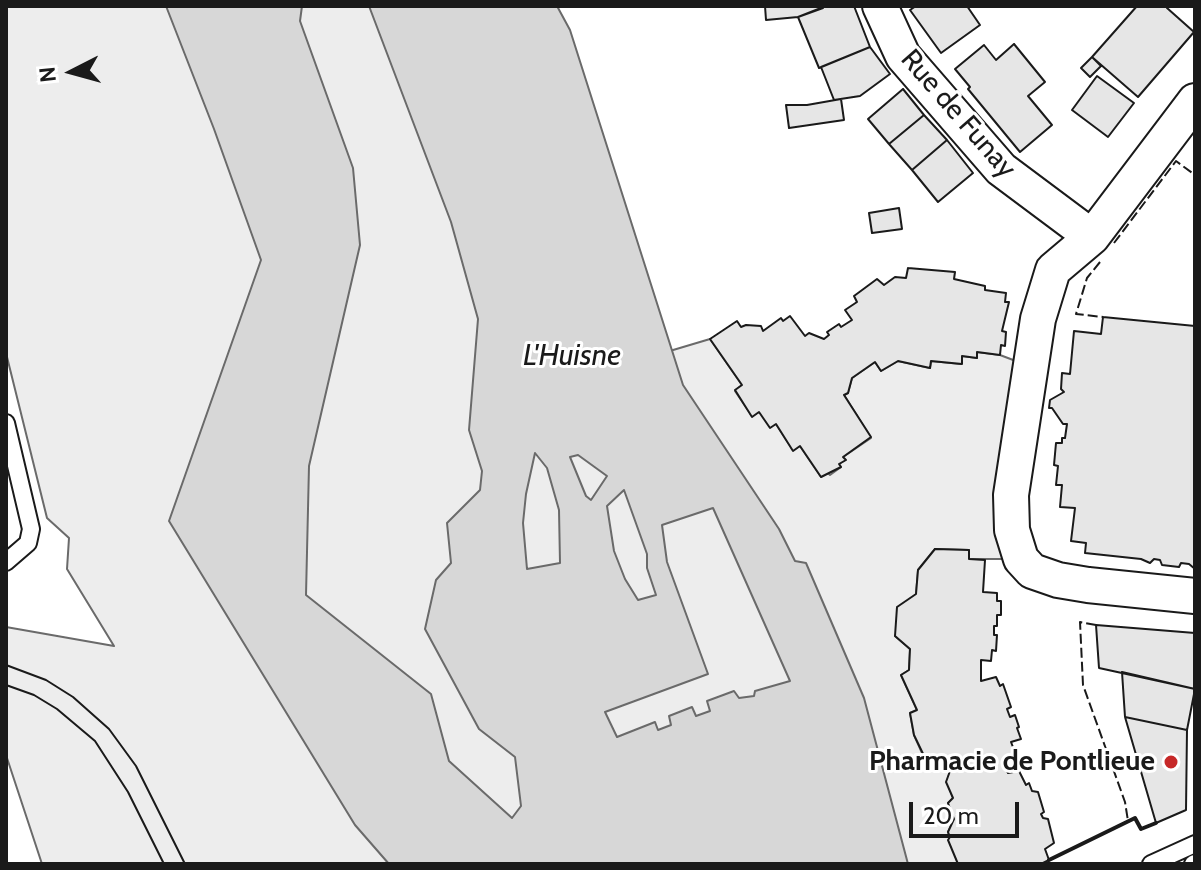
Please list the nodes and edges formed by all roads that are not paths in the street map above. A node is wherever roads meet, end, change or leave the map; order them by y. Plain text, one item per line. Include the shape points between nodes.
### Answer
1 (880, 6) edge
2 (1195, 101) edge
3 (1092, 237) junction
4 (6, 423) edge
5 (6, 562) edge
6 (1195, 596) edge
7 (1195, 844) edge
8 (1151, 864) edge

1 - 3 street, Rue de Funay via 903,56 1001,169
2 - 3 street
3 - 6 street via 1053,270 1038,319 1011,495 1012,530 1021,559 1032,571 1088,585
4 - 5 lane via 31,529 28,543
7 - 8 lane

